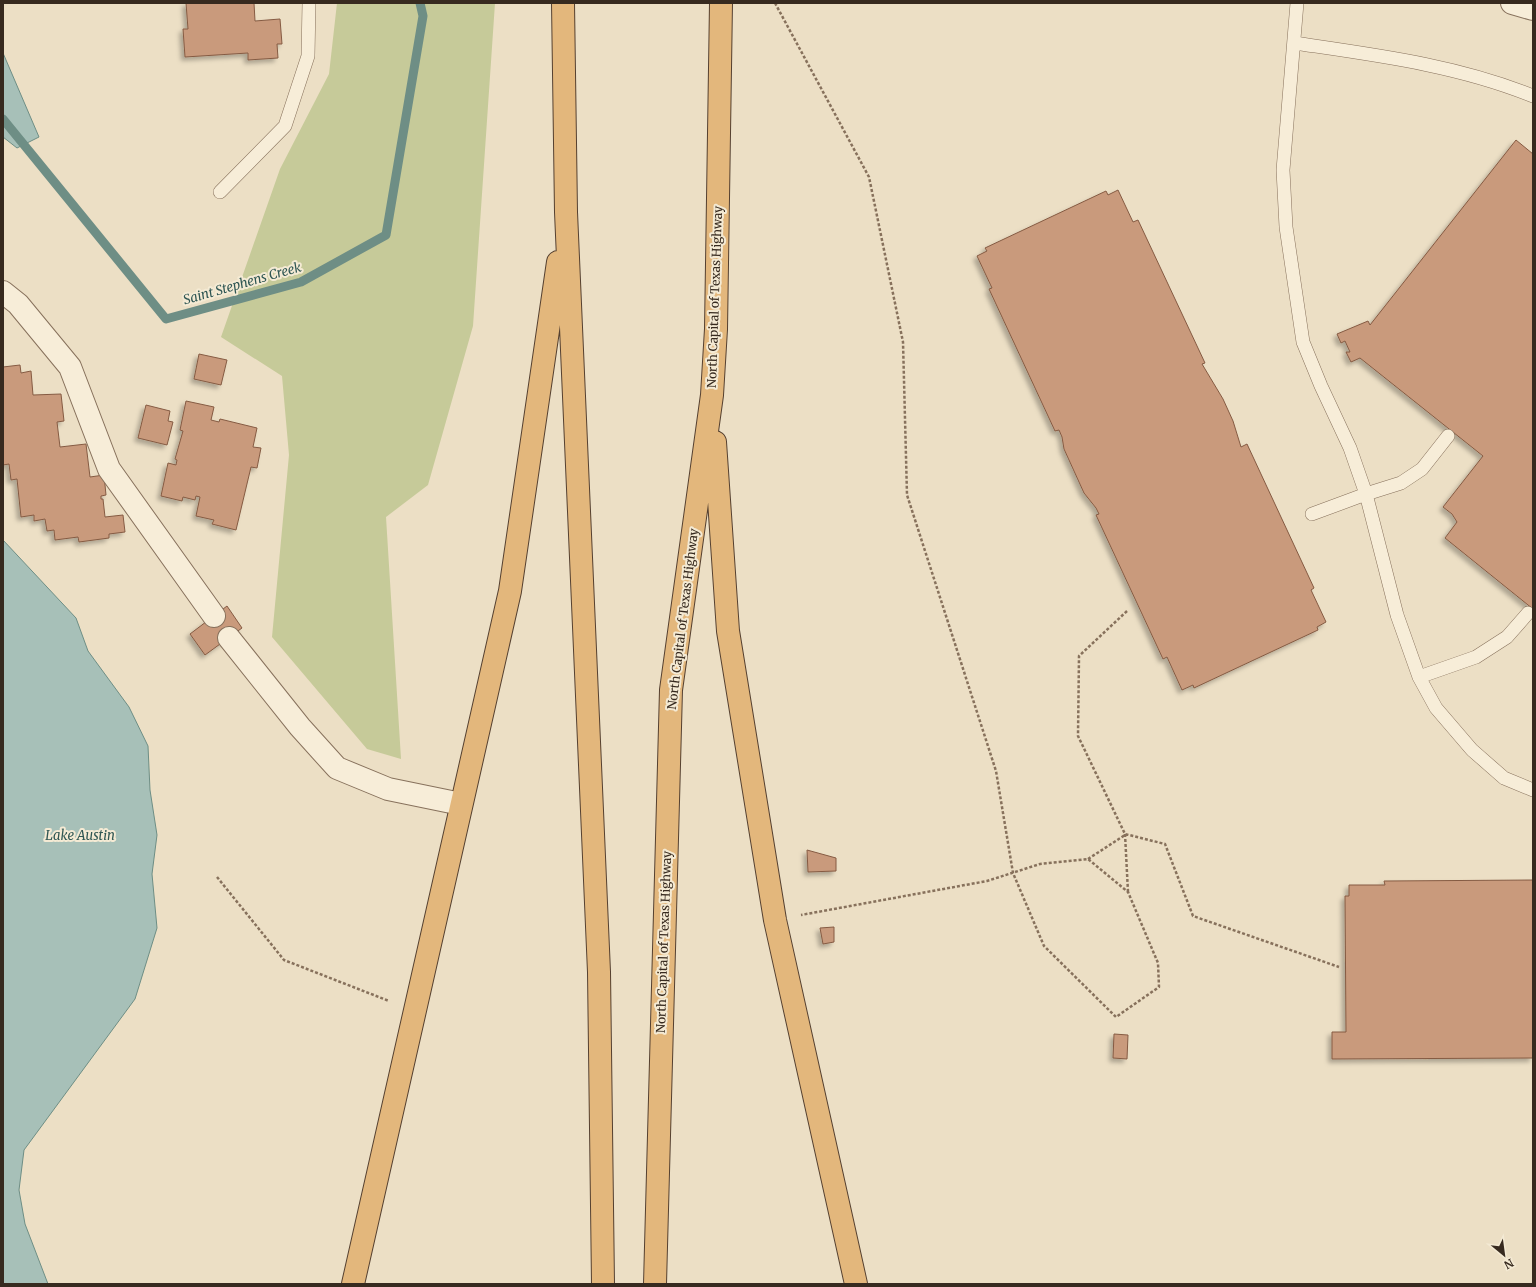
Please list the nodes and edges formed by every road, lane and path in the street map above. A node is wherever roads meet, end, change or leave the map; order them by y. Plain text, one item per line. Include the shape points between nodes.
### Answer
1 (309, 3) edge
2 (563, 3) edge
3 (722, 3) edge
4 (775, 3) edge
5 (1297, 3) edge
6 (1512, 3) edge
7 (1533, 9) edge
8 (1294, 43) junction
9 (1533, 96) edge
10 (220, 192) dead end
11 (566, 212) junction
12 (3, 292) edge
13 (712, 395) junction
14 (1448, 436) dead end
15 (1366, 494) junction
16 (1312, 514) dead end
17 (1127, 611) dead end
18 (1528, 613) dead end
19 (214, 616) dead end
20 (229, 638) dead end
21 (1419, 677) junction
22 (1533, 790) edge
23 (461, 804) junction
24 (1125, 834) junction
25 (1088, 859) junction
26 (1013, 872) junction
27 (217, 877) dead end
28 (1128, 892) junction
29 (775, 920) junction
30 (1339, 967) dead end
31 (414, 1011) junction
32 (353, 1284) edge
33 (603, 1284) edge
34 (655, 1284) edge
35 (856, 1284) edge

1 - 10 lane via 308,56 285,126
2 - 11 highway
3 - 13 highway, North Capital of Texas Highway via 716,322
4 - 26 path via 869,177 903,342 907,495 996,770
5 - 8 lane
6 - 7 street
8 - 9 lane via 1424,64 1500,83
8 - 15 lane via 1283,170 1286,227 1302,342 1350,448
11 - 23 highway via 510,591
11 - 33 highway via 599,972
12 - 19 street via 18,304 70,367 109,469
13 - 29 highway via 728,631
13 - 34 highway, North Capital of Texas Highway via 671,690
14 - 15 lane via 1422,469 1401,483
15 - 16 lane
15 - 21 lane via 1397,615
17 - 24 path via 1079,656 1078,720 1078,736
18 - 21 lane via 1507,637 1476,657
20 - 23 street via 300,727 337,768 388,789
21 - 22 lane via 1436,708 1472,750 1504,778
23 - 31 highway
24 - 25 path
24 - 28 path
24 - 30 path via 1165,844 1193,916
25 - 26 path via 1040,864
25 - 28 path
26 - 28 path via 1044,946 1116,1017 1159,987 1158,963
26 - 29 path via 987,881
27 - 31 path via 284,960
29 - 35 highway
31 - 32 highway

